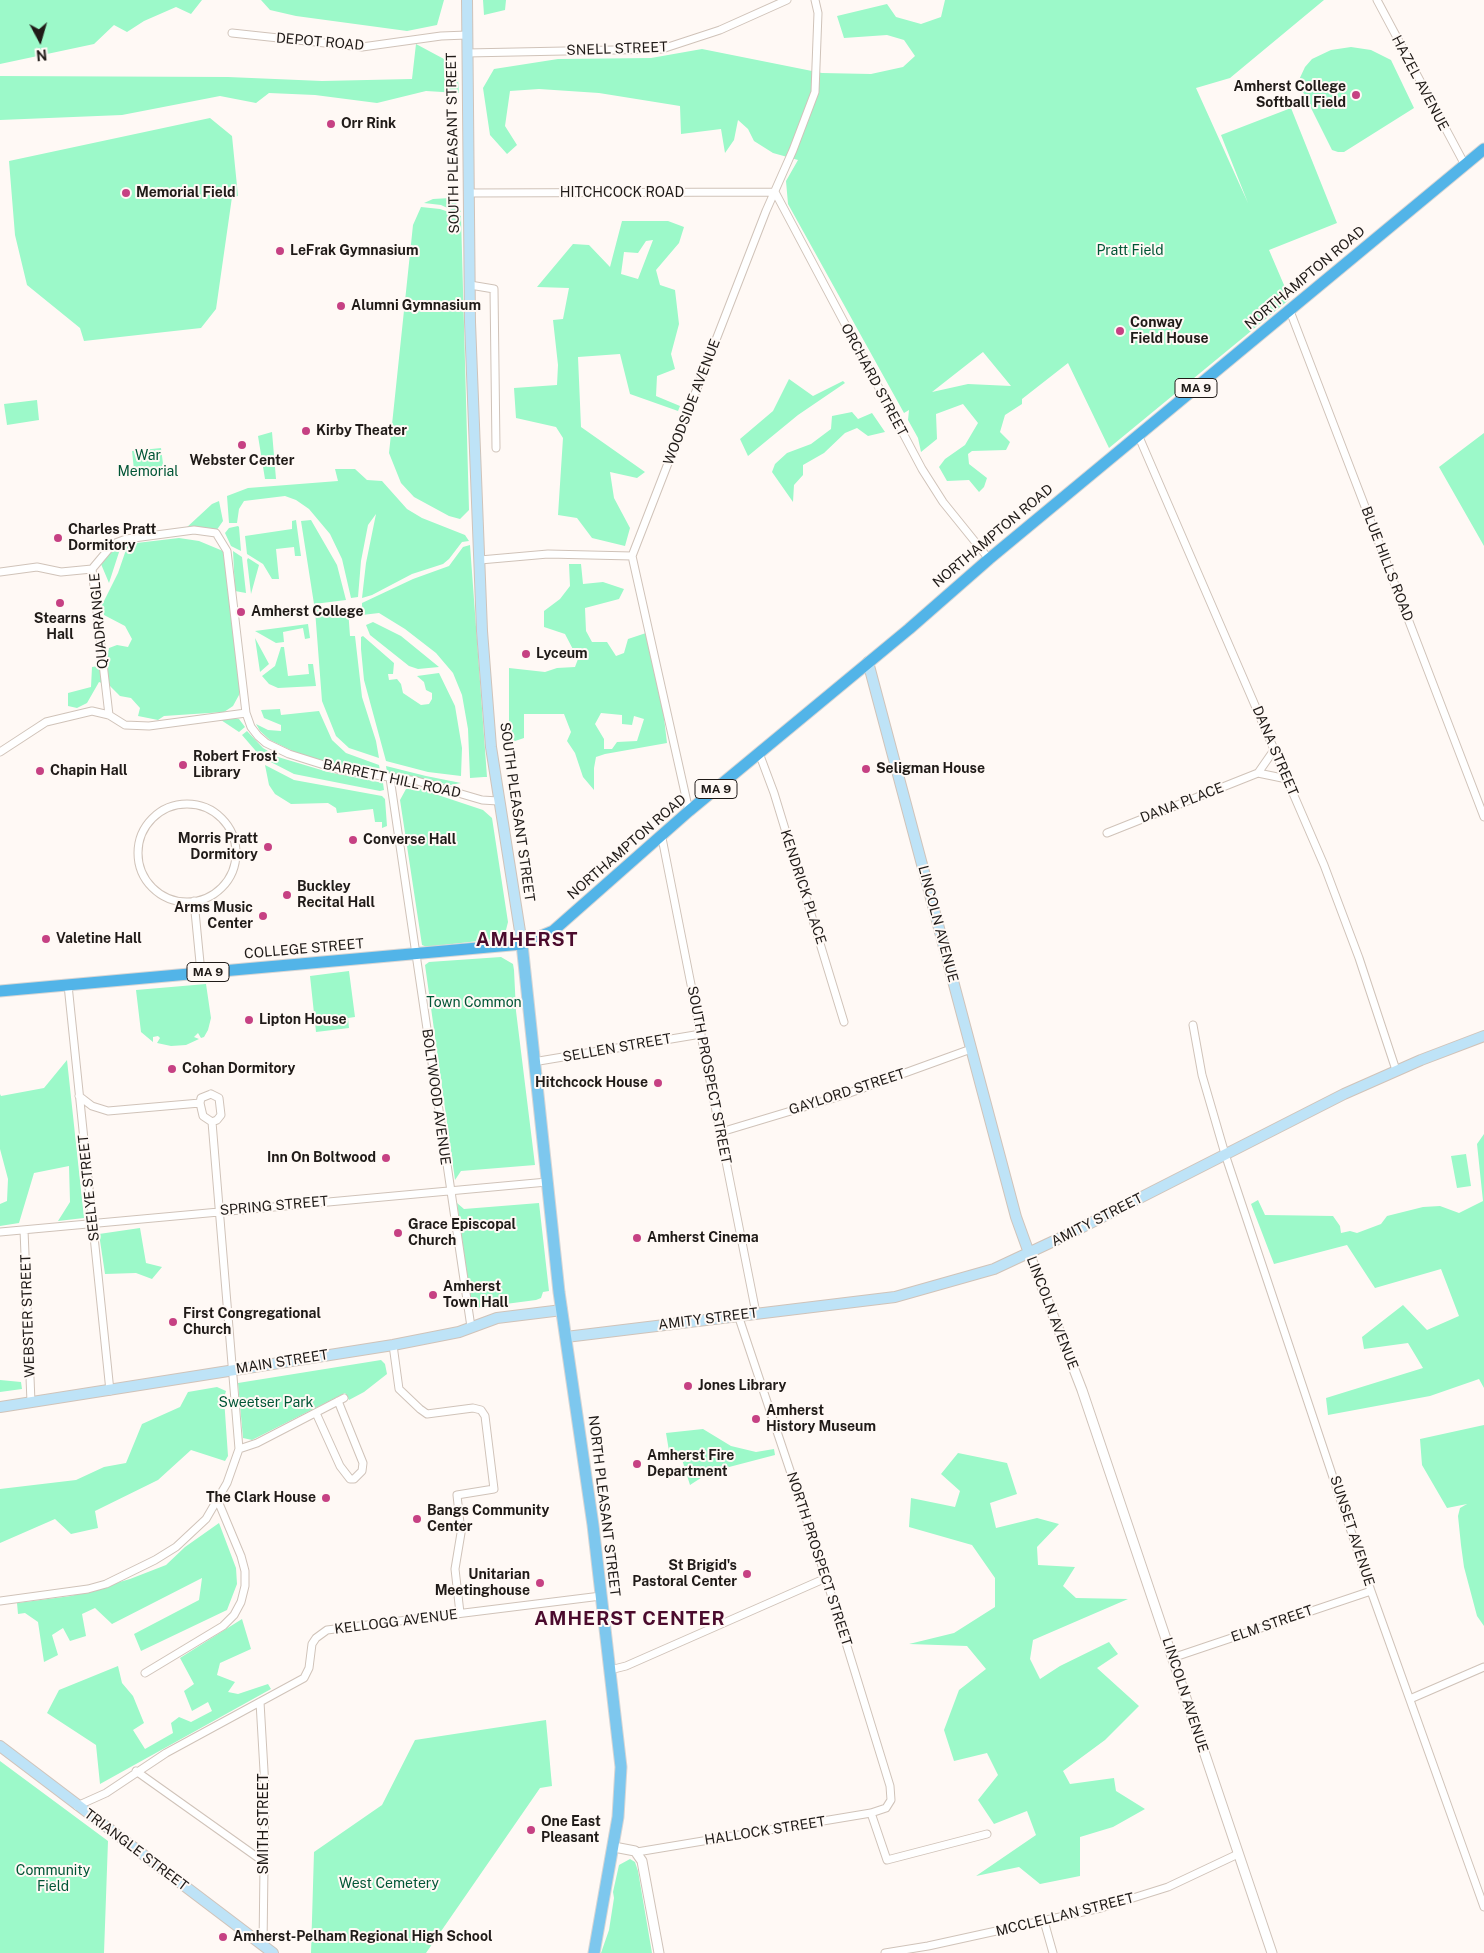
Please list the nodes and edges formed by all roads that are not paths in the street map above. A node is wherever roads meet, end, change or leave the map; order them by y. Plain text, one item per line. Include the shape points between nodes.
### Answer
1 (467, 0) edge
2 (787, 0) edge
3 (816, 0) edge
4 (1377, 0) edge
5 (232, 33) dead end
6 (467, 35) junction
7 (467, 53) junction
8 (1484, 149) edge
9 (1465, 165) junction
10 (775, 192) junction
11 (468, 193) junction
12 (470, 285) junction
13 (1290, 310) junction
14 (1139, 436) junction
15 (496, 448) dead end
16 (632, 556) junction
17 (988, 559) junction
18 (480, 560) junction
19 (92, 569) junction
20 (0, 572) edge
21 (868, 662) junction
22 (246, 713) junction
23 (109, 715) junction
24 (1274, 750) junction
25 (0, 752) edge
26 (759, 753) junction
27 (1258, 773) junction
28 (390, 778) junction
29 (1287, 779) junction
30 (498, 801) junction
31 (689, 811) junction
32 (1484, 817) edge
33 (1107, 833) dead end
34 (662, 838) junction
35 (194, 901) junction
36 (522, 944) junction
37 (416, 955) junction
38 (201, 973) junction
39 (68, 985) junction
40 (0, 991) edge
41 (844, 1022) dead end
42 (1193, 1025) dead end
43 (701, 1034) junction
44 (1484, 1036) edge
45 (972, 1049) junction
46 (534, 1062) junction
47 (1396, 1070) junction
48 (79, 1096) junction
49 (200, 1103) junction
50 (212, 1122) junction
51 (721, 1132) junction
52 (1226, 1154) junction
53 (548, 1182) junction
54 (449, 1191) junction
55 (219, 1211) junction
56 (92, 1223) junction
57 (24, 1230) junction
58 (0, 1232) edge
59 (1029, 1253) junction
60 (562, 1310) junction
61 (756, 1313) junction
62 (738, 1316) junction
63 (470, 1327) junction
64 (566, 1337) junction
65 (393, 1345) junction
66 (233, 1370) junction
67 (110, 1390) junction
68 (31, 1402) junction
69 (0, 1406) edge
70 (316, 1413) junction
71 (239, 1449) junction
72 (218, 1501) junction
73 (826, 1578) junction
74 (1371, 1591) junction
75 (601, 1596) junction
76 (0, 1602) edge
77 (460, 1613) junction
78 (1172, 1658) junction
79 (1484, 1667) edge
80 (610, 1670) junction
81 (145, 1673) dead end
82 (1410, 1698) junction
83 (260, 1702) junction
84 (0, 1746) edge
85 (136, 1771) junction
86 (890, 1804) joint
87 (77, 1806) junction
88 (871, 1813) junction
89 (987, 1834) dead end
90 (614, 1847) junction
91 (637, 1852) junction
92 (1238, 1854) junction
93 (264, 1862) junction
94 (1484, 1907) edge
95 (1044, 1921) junction
96 (263, 1946) junction
97 (930, 1950) edge
98 (272, 1953) edge
99 (594, 1953) edge
100 (659, 1953) edge
101 (885, 1953) edge
102 (1053, 1953) edge
103 (1272, 1953) edge

1 - 6 main road, SOUTH PLEASANT STREET
2 - 7 street, SNELL STREET via 720,30 662,49
3 - 10 street, WOODSIDE AVENUE via 815,92
4 - 9 street, HAZEL AVENUE
5 - 6 street, DEPOT ROAD via 362,47
6 - 7 main road, SOUTH PLEASANT STREET
7 - 11 main road, SOUTH PLEASANT STREET
8 - 9 highway, NORTHAMPTON ROAD / MA 9
9 - 13 highway, NORTHAMPTON ROAD / MA 9
10 - 11 street, HITCHCOCK ROAD
10 - 16 street, WOODSIDE AVENUE
10 - 17 street, ORCHARD STREET via 922,469 943,502
11 - 12 main road, SOUTH PLEASANT STREET
12 - 15 street via 494,289
12 - 18 main road, SOUTH PLEASANT STREET
13 - 14 highway, NORTHAMPTON ROAD / MA 9
13 - 32 street, BLUE HILLS ROAD
14 - 17 highway, NORTHAMPTON ROAD / MA 9
14 - 24 street, DANA STREET
16 - 18 street via 548,554
16 - 31 street
17 - 21 highway, NORTHAMPTON ROAD / MA 9
18 - 30 main road, SOUTH PLEASANT STREET via 482,631
19 - 20 street via 61,572 37,567
19 - 22 street, QUADRANGLE via 113,544 126,539 194,530 216,533 227,551
19 - 23 street, QUADRANGLE
21 - 26 highway, NORTHAMPTON ROAD / MA 9
21 - 45 main road, LINCOLN AVENUE
22 - 23 street via 149,726 125,725
22 - 28 street, BARRETT HILL ROAD via 258,736 289,754 340,770
23 - 25 street via 92,711 46,722
24 - 27 street
24 - 29 street, DANA STREET
26 - 31 highway, NORTHAMPTON ROAD / MA 9
26 - 41 street, KENDRICK PLACE
27 - 29 street
27 - 33 street, DANA PLACE
28 - 30 street, BARRETT HILL ROAD
28 - 37 street, BOLTWOOD AVENUE
29 - 47 street, DANA STREET via 1359,958
30 - 36 main road, SOUTH PLEASANT STREET
31 - 34 highway, NORTHAMPTON ROAD / MA 9
34 - 36 highway, NORTHAMPTON ROAD / MA 9 via 553,931
34 - 43 street, SOUTH PROSPECT STREET
35 - 35 street via 208,897 228,878 234,866 234,838 228,826 213,812 194,804 180,804 166,808 146,826 140,839 139,860 146,879 155,890 180,901
35 - 38 street
36 - 37 highway, COLLEGE STREET / MA 9
36 - 46 main road, SOUTH PLEASANT STREET
37 - 38 highway, COLLEGE STREET / MA 9
37 - 54 street, BOLTWOOD AVENUE
38 - 39 highway, COLLEGE STREET / MA 9
39 - 40 highway, COLLEGE STREET / MA 9
39 - 48 street, SEELYE STREET
42 - 52 street, SUNSET AVENUE via 1202,1075
43 - 46 street, SELLEN STREET
43 - 51 street, SOUTH PROSPECT STREET
44 - 47 main road, AMITY STREET
45 - 51 street, GAYLORD STREET via 844,1095
45 - 59 main road, LINCOLN AVENUE via 1016,1216
46 - 53 main road, SOUTH PLEASANT STREET
47 - 52 main road, AMITY STREET
48 - 49 street via 92,1106 108,1111
48 - 56 street, SEELYE STREET
49 - 50 street via 203,1116
49 - 50 street via 205,1095 219,1098 220,1118
50 - 55 street
51 - 61 street, SOUTH PROSPECT STREET
52 - 59 main road, AMITY STREET
52 - 74 street, SUNSET AVENUE
53 - 54 street, SPRING STREET
53 - 60 main road, SOUTH PLEASANT STREET
54 - 55 street, SPRING STREET
54 - 63 street, BOLTWOOD AVENUE
55 - 56 street, SPRING STREET
55 - 66 street
56 - 57 street, SPRING STREET
56 - 67 street, SEELYE STREET
57 - 58 street, SPRING STREET
57 - 68 street, WEBSTER STREET
59 - 61 main road, AMITY STREET via 994,1269 909,1294
59 - 78 street, LINCOLN AVENUE via 1082,1390
60 - 63 main road, MAIN STREET via 497,1318
60 - 64 main road, NORTH PLEASANT STREET
61 - 62 main road, AMITY STREET
62 - 64 main road, AMITY STREET
62 - 73 street, NORTH PROSPECT STREET
63 - 65 main road, MAIN STREET
64 - 75 main road, NORTH PLEASANT STREET
65 - 66 main road, MAIN STREET
65 - 77 street via 399,1389 420,1409 427,1414 473,1408 482,1410 485,1416 494,1489 457,1495 461,1533 455,1569
66 - 67 main road, MAIN STREET
66 - 71 street
67 - 68 main road, MAIN STREET
68 - 69 main road, MAIN STREET
70 - 70 street via 340,1466 350,1479 354,1479 362,1472 363,1463 341,1400
70 - 71 street
71 - 72 street
72 - 76 street via 206,1519 176,1547 130,1573 88,1589
72 - 81 street via 245,1571 241,1602 234,1615 222,1626
73 - 80 street via 626,1666
73 - 86 street, NORTH PROSPECT STREET via 890,1786
74 - 78 street, ELM STREET
74 - 82 street, SUNSET AVENUE
75 - 77 street, KELLOGG AVENUE
75 - 80 main road, NORTH PLEASANT STREET
77 - 83 street, KELLOGG AVENUE via 327,1630 312,1644 309,1668 304,1678
78 - 92 street, LINCOLN AVENUE
79 - 82 street
80 - 90 main road, NORTH PLEASANT STREET via 621,1774
82 - 94 street, SUNSET AVENUE
83 - 85 street, KELLOGG AVENUE
83 - 93 street, SMITH STREET via 265,1788
84 - 87 main road, TRIANGLE STREET
85 - 87 street, KELLOGG AVENUE via 106,1793
85 - 93 street
86 - 88 street, HALLOCK STREET via 882,1811
87 - 96 main road, TRIANGLE STREET
88 - 89 street via 887,1860
88 - 91 street, HALLOCK STREET
90 - 91 street
90 - 99 main road, NORTH PLEASANT STREET
91 - 100 street via 642,1861
92 - 95 street, MCCLELLAN STREET via 1168,1887
92 - 103 street, LINCOLN AVENUE
93 - 96 street, SMITH STREET
95 - 97 street, MCCLELLAN STREET
95 - 102 street
96 - 98 main road, TRIANGLE STREET
97 - 101 street, MCCLELLAN STREET

